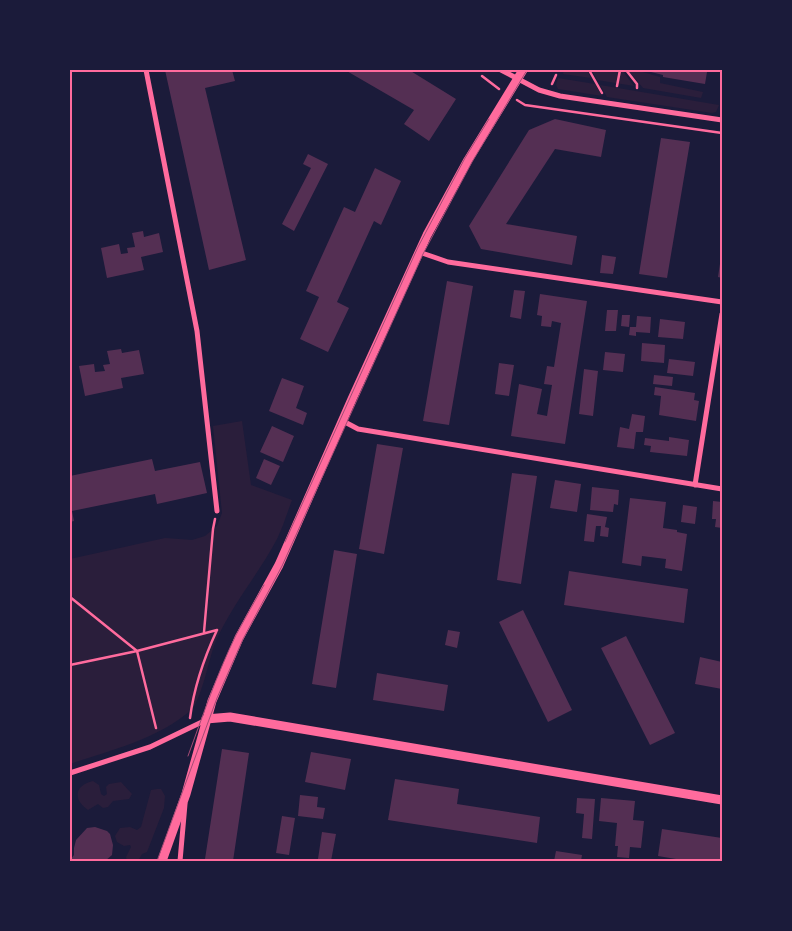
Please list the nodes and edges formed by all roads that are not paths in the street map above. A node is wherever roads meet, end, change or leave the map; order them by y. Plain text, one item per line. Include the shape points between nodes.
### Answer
1 (146, 70) edge
2 (501, 70) edge
3 (524, 70) edge
4 (518, 80) junction
5 (722, 120) edge
6 (419, 252) junction
7 (722, 302) edge
8 (722, 314) edge
9 (343, 421) junction
10 (695, 485) junction
11 (722, 489) edge
12 (217, 511) road end
13 (206, 719) junction
14 (70, 773) edge
15 (186, 794) junction
16 (722, 800) edge
17 (162, 861) edge
18 (180, 861) edge

1 - 12 street via 197,331
2 - 4 street
3 - 4 street
4 - 5 street via 560,96
4 - 6 street via 468,160
6 - 7 street via 448,262
6 - 9 street
8 - 10 street
9 - 10 street via 358,429
9 - 13 street via 279,564 239,638
10 - 11 street
13 - 14 street via 150,748
13 - 15 street
13 - 16 street via 230,717
15 - 17 street
15 - 18 street

